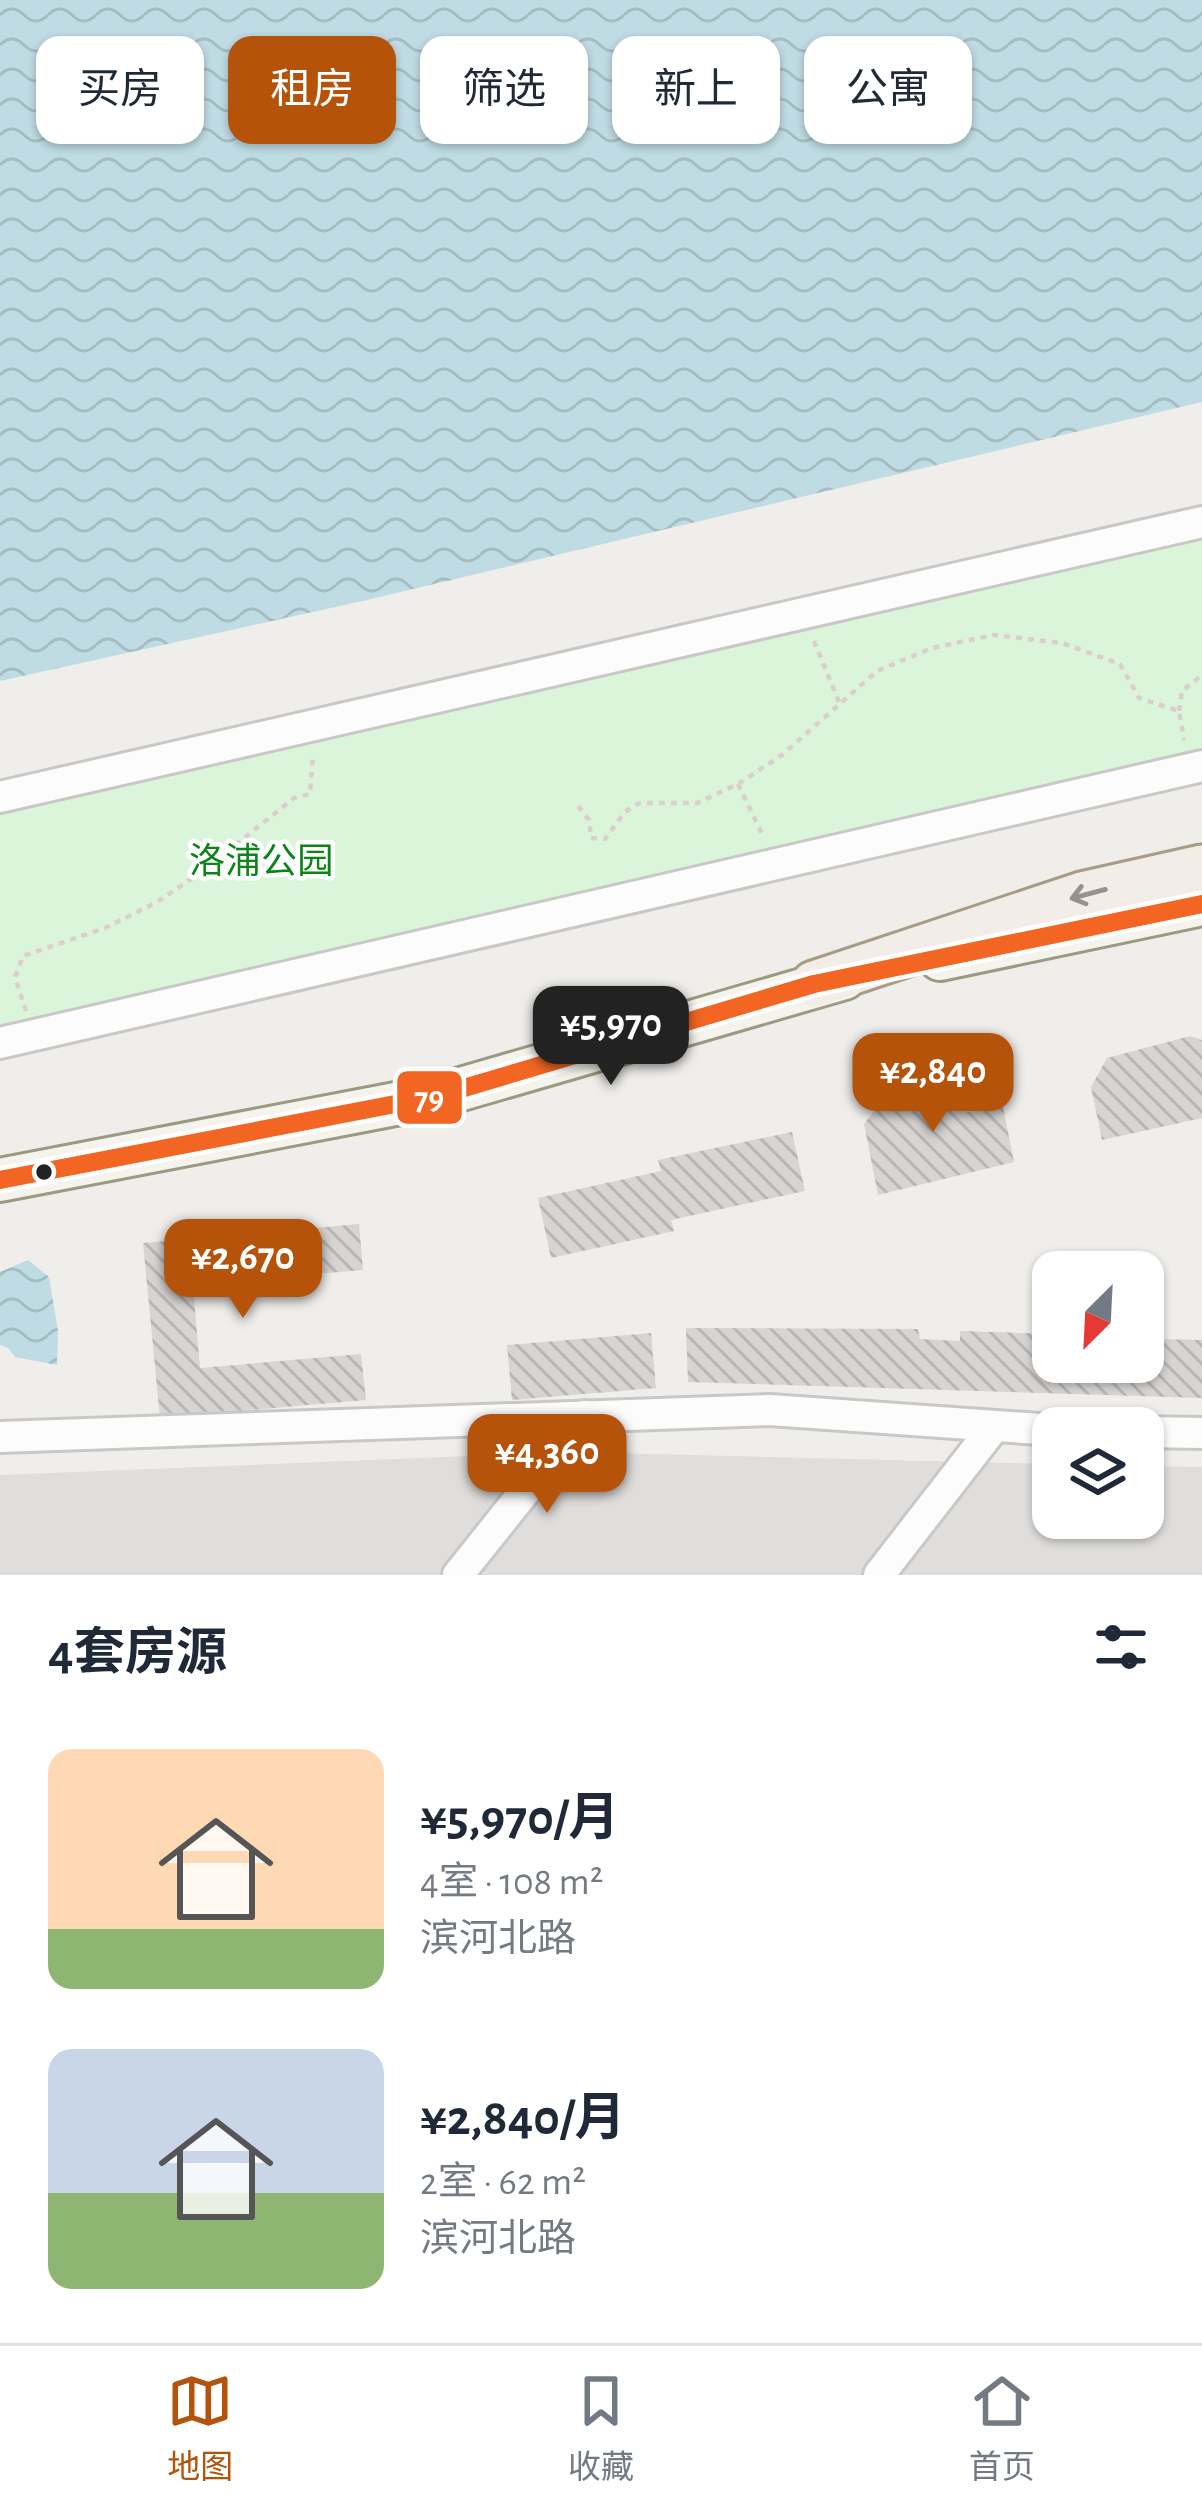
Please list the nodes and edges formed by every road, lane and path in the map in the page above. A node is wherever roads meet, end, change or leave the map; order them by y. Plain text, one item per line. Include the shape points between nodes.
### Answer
1 (1202, 522) edge
2 (802, 613) junction
3 (1202, 675) edge
4 (839, 702) junction
5 (1179, 711) junction
6 (314, 724) junction
7 (1196, 768) edge
8 (737, 784) junction
9 (0, 797) edge
10 (578, 806) dead end
11 (777, 864) junction
12 (1202, 868) edge
13 (1202, 904) edge
14 (814, 984) junction
15 (35, 1035) junction
16 (0, 1043) edge
17 (0, 1180) edge
18 (585, 1416) junction
19 (993, 1428) junction
20 (1032, 1429) edge
21 (1164, 1432) edge
22 (1202, 1433) edge
23 (0, 1437) edge
24 (458, 1575) edge
25 (879, 1575) edge

1 - 2 street
2 - 4 path
2 - 6 street
3 - 5 path via 1182,692
4 - 5 path via 877,671 994,635 1062,643 1120,664 1139,698
4 - 8 path
5 - 7 path
6 - 9 street
6 - 15 path via 310,794 294,798 158,902 23,956 14,977
7 - 11 street
8 - 10 path via 697,803 639,803 605,839 591,838
8 - 11 path
11 - 15 street
12 -> 14 main road via 1082,895
13 - 14 main road
14 - 17 main road via 437,1096
15 - 16 street
18 - 19 street via 770,1410
18 - 23 street
18 - 24 street
19 - 20 street
19 - 25 street
21 - 22 street

